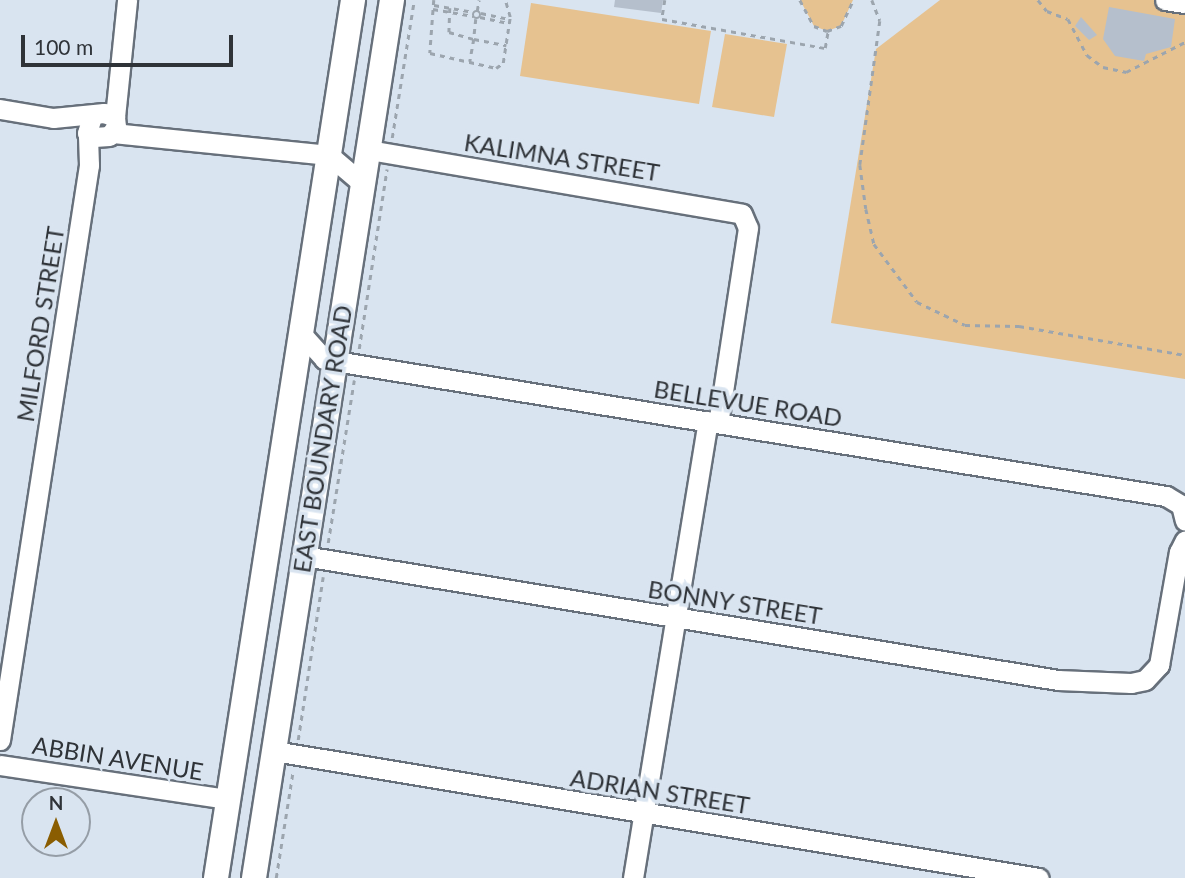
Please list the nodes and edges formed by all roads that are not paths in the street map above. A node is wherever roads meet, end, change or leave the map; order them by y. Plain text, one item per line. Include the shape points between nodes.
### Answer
1 (127, 0) edge
2 (353, 0) edge
3 (393, 0) edge
4 (1165, 0) edge
5 (1185, 3) edge
6 (0, 109) edge
7 (102, 126) junction
8 (380, 151) junction
9 (328, 161) junction
10 (363, 184) junction
11 (300, 332) junction
12 (345, 363) junction
13 (713, 422) junction
14 (1185, 521) edge
15 (1185, 540) edge
16 (314, 558) junction
17 (674, 617) junction
18 (251, 648) junction
19 (289, 654) junction
20 (0, 740) edge
21 (285, 753) junction
22 (0, 765) edge
23 (228, 799) junction
24 (643, 813) junction
25 (216, 878) edge
26 (254, 878) edge
27 (633, 878) edge
28 (1039, 878) edge

1 - 7 street, MILFORD STREET via 114,89
2 - 9 main road, EAST BOUNDARY ROAD
3 - 8 main road, EAST BOUNDARY ROAD
4 - 5 street
6 - 7 street
7 - 9 street
7 - 20 street, MILFORD STREET via 89,165
8 - 10 main road, EAST BOUNDARY ROAD
8 - 13 street, KALIMNA STREET via 725,209 745,217 748,233
9 - 10 street
9 - 11 main road, EAST BOUNDARY ROAD
10 - 12 main road, EAST BOUNDARY ROAD
11 - 12 street, BELLEVUE ROAD via 324,359
11 - 18 main road, EAST BOUNDARY ROAD
12 - 13 street, BELLEVUE ROAD
12 - 16 main road, EAST BOUNDARY ROAD
13 - 14 street, BELLEVUE ROAD via 1166,496 1181,505
13 - 17 street
15 - 17 street, BONNY STREET via 1156,671 1138,683 1058,680
16 - 17 street, BONNY STREET
16 - 19 main road, EAST BOUNDARY ROAD
17 - 24 street
18 - 19 main road
18 - 23 main road, EAST BOUNDARY ROAD
19 - 21 main road, EAST BOUNDARY ROAD
21 - 24 street, ADRIAN STREET
21 - 26 main road, EAST BOUNDARY ROAD
22 - 23 street, ABBIN AVENUE
23 - 25 main road, EAST BOUNDARY ROAD
24 - 27 street
24 - 28 street, ADRIAN STREET

